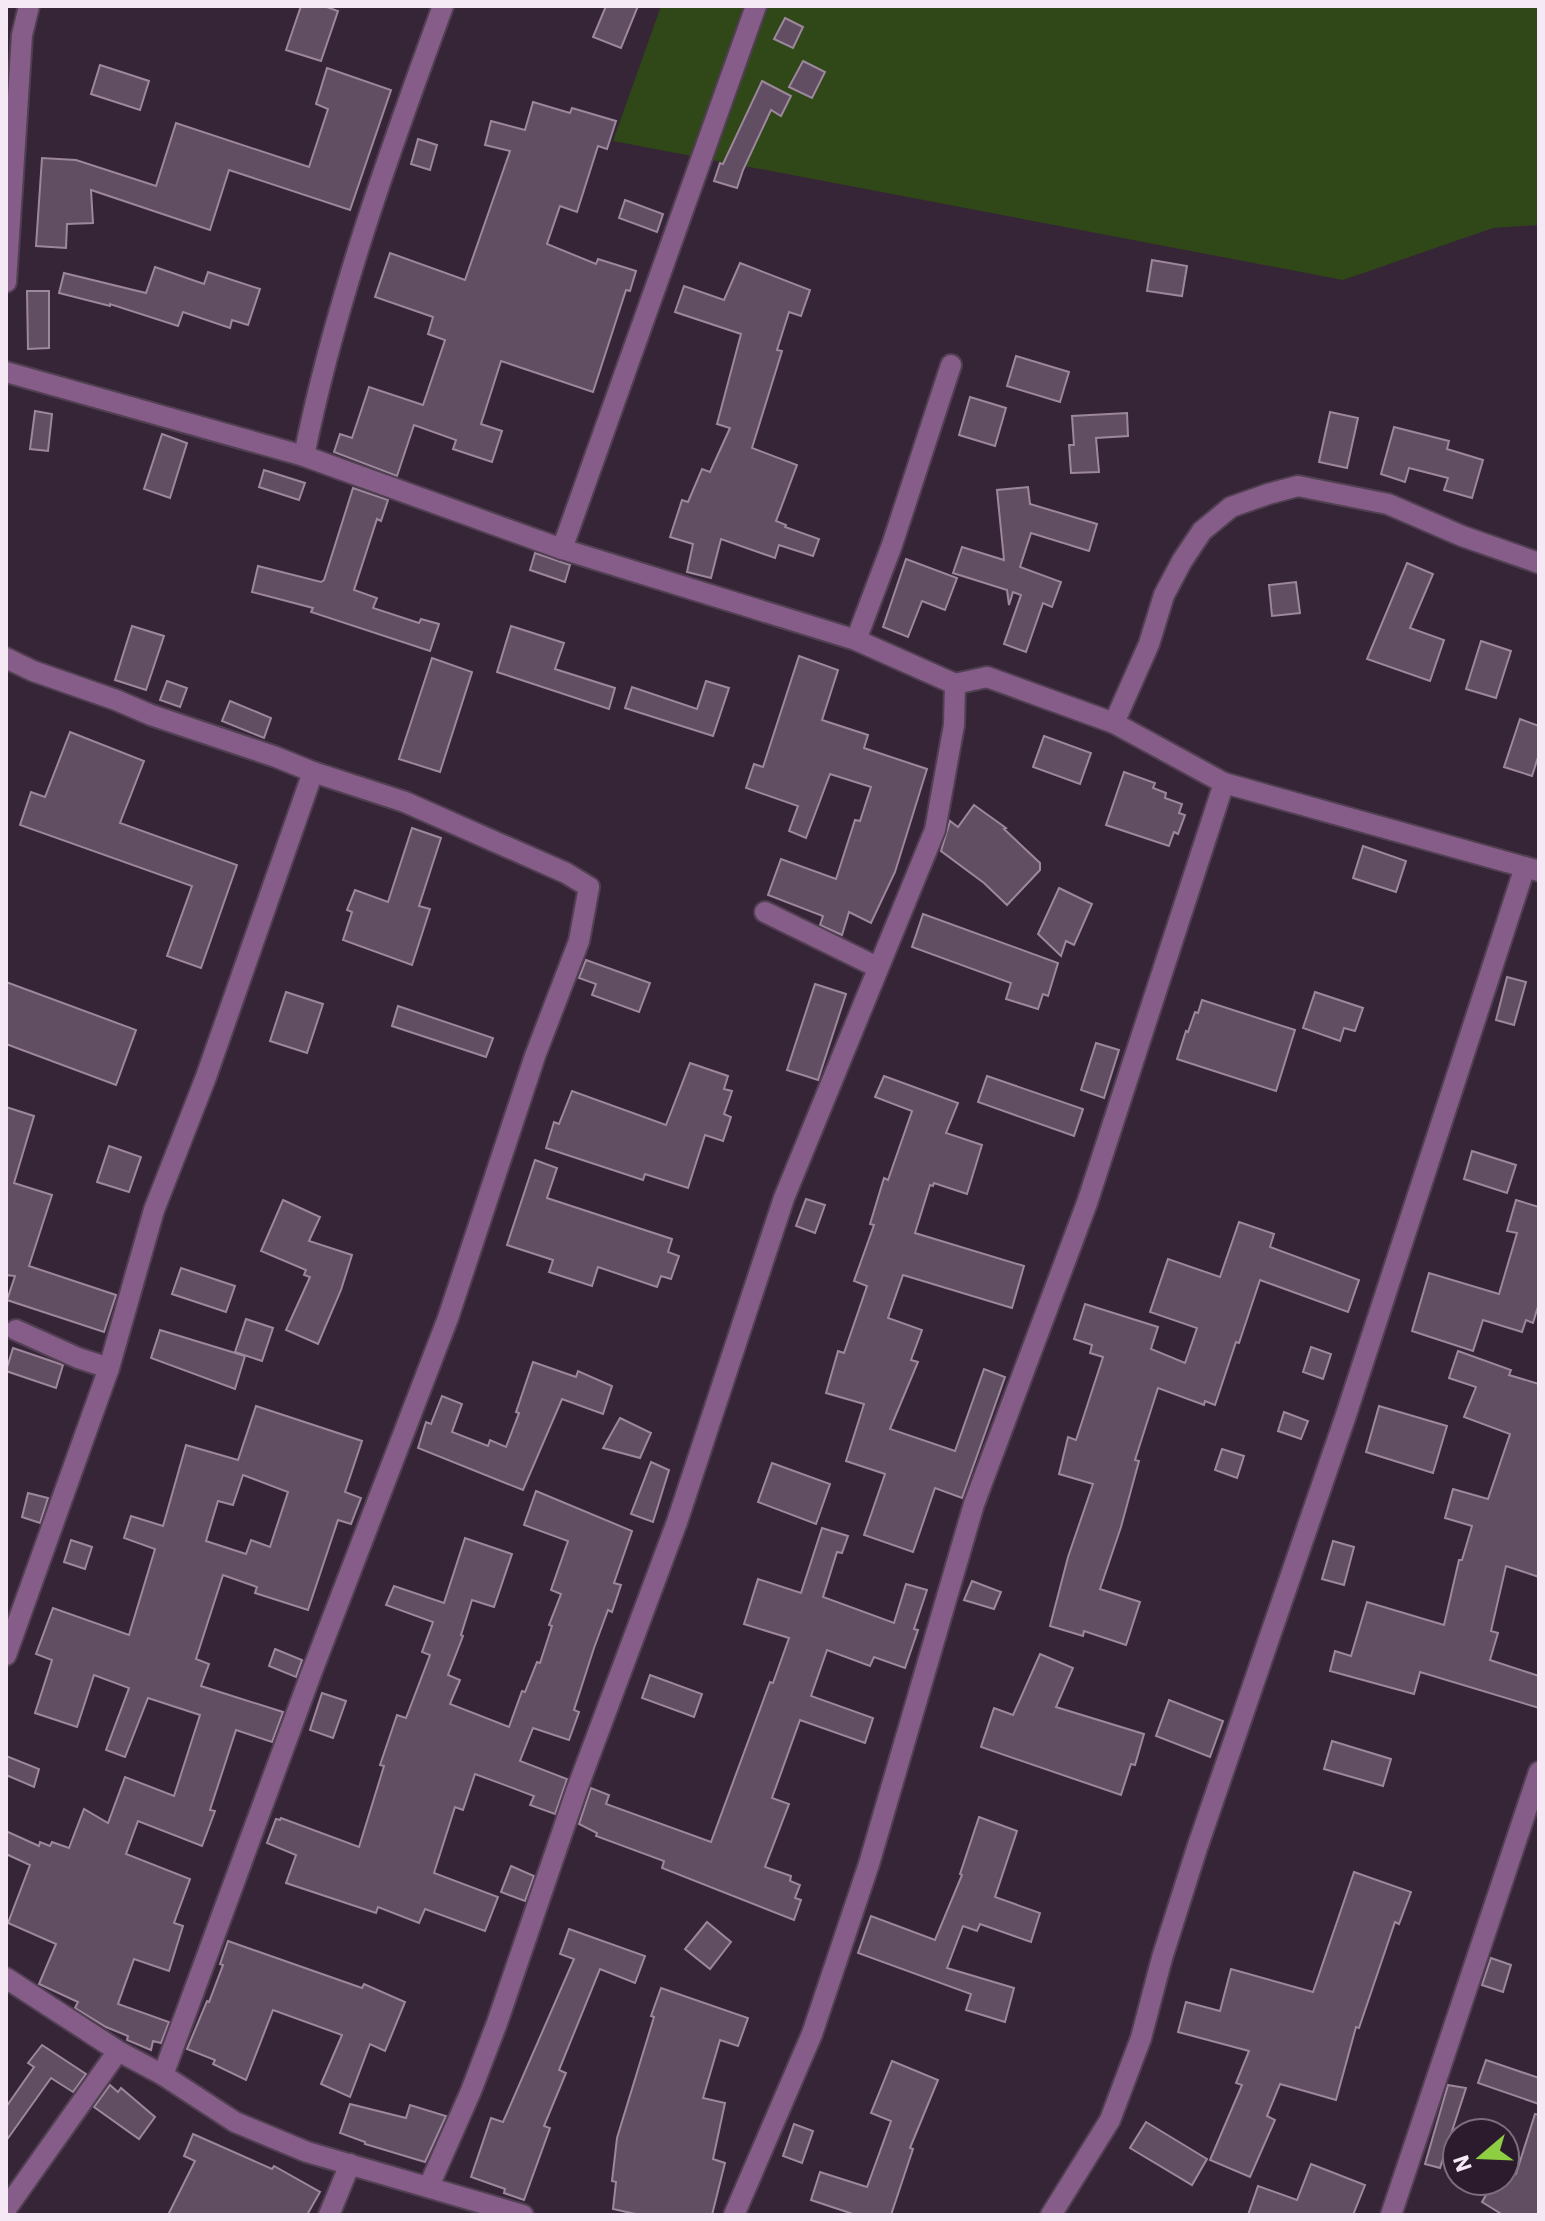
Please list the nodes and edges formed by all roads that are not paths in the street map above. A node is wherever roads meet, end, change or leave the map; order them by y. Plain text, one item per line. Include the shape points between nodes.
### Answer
1 (29, 6) edge
2 (443, 6) edge
3 (756, 6) edge
4 (6, 282) edge
5 (951, 365) dead end
6 (6, 372) edge
7 (304, 456) junction
8 (562, 549) junction
9 (1539, 563) edge
10 (856, 640) junction
11 (6, 658) edge
12 (955, 684) junction
13 (1114, 723) junction
14 (313, 772) junction
15 (1224, 783) junction
16 (1532, 869) edge
17 (765, 912) dead end
18 (877, 967) junction
19 (16, 1330) dead end
20 (109, 1368) junction
21 (6, 1655) edge
22 (1539, 1772) edge
23 (6, 1978) edge
24 (118, 2051) junction
25 (163, 2075) junction
26 (350, 2164) junction
27 (429, 2186) junction
28 (6, 2209) edge
29 (329, 2215) edge
30 (523, 2215) edge
31 (734, 2215) edge
32 (1051, 2215) edge
33 (1391, 2215) edge

1 - 4 street via 22,35
2 - 7 street via 367,218
3 - 8 street
5 - 10 street
6 - 7 street
7 - 8 street
8 - 10 street
9 - 13 street via 1388,504 1298,486 1231,507 1202,531 1164,595
10 - 12 street
11 - 14 street
12 - 13 street via 987,677
12 - 18 street via 954,725 935,830
13 - 15 street
14 - 20 street via 154,1210
14 - 25 street via 405,802 589,887 579,941 448,1318
15 - 16 street
15 - 31 street via 1087,1203 974,1504 869,1864 812,2034
16 - 32 street via 1193,1862 1141,2038 1110,2120
17 - 18 street
18 - 27 street via 784,1198 677,1522 497,2023
19 - 20 street
20 - 21 street
22 - 33 street
23 - 24 street
24 - 25 street
24 - 28 street
25 - 26 street via 235,2122
26 - 27 street
26 - 29 street
27 - 30 street

